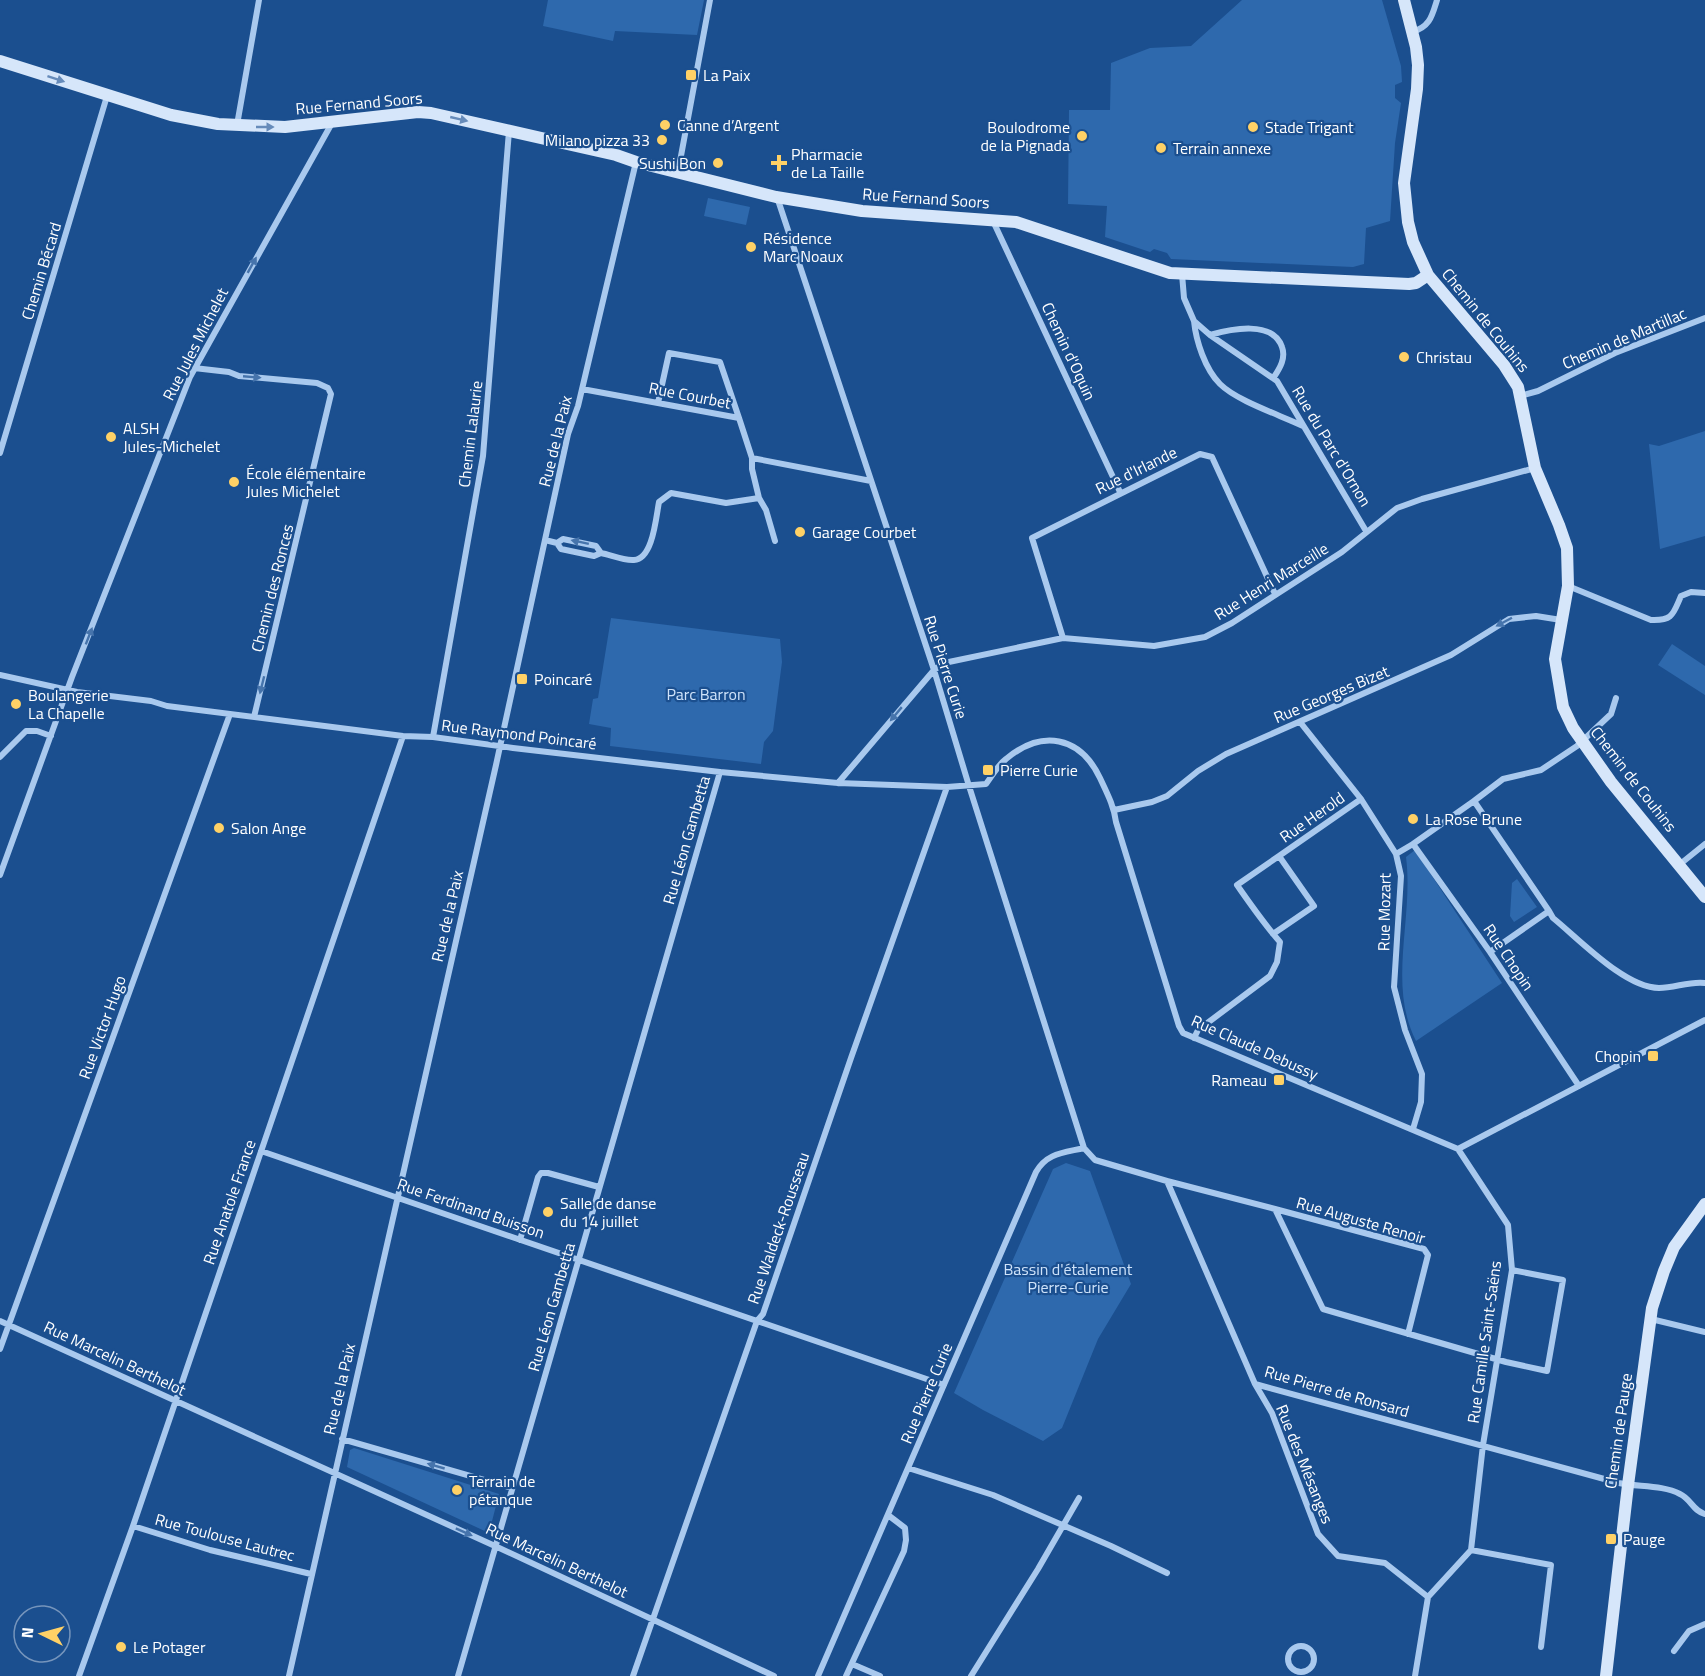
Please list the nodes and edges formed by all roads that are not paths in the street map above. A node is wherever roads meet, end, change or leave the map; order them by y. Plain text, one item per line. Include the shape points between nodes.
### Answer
1 (259, 0) edge
2 (710, 0) edge
3 (1404, 0) edge
4 (1437, 0) edge
5 (1412, 32) junction
6 (0, 61) edge
7 (107, 96) junction
8 (332, 123) junction
9 (237, 126) junction
10 (509, 130) junction
11 (636, 162) junction
12 (678, 173) junction
13 (776, 197) junction
14 (993, 220) junction
15 (1182, 274) junction
16 (1428, 275) junction
17 (1705, 318) edge
18 (1194, 321) junction
19 (1210, 335) junction
20 (194, 368) junction
21 (1274, 377) junction
22 (582, 389) junction
23 (1520, 396) junction
24 (658, 403) junction
25 (739, 418) junction
26 (1303, 426) junction
27 (0, 453) edge
28 (752, 458) junction
29 (1535, 468) junction
30 (871, 481) junction
31 (1120, 492) junction
32 (759, 498) junction
33 (1366, 531) junction
34 (545, 540) junction
35 (775, 541) dead end
36 (557, 543) junction
37 (601, 553) junction
38 (1568, 586) junction
39 (1705, 593) edge
40 (1275, 594) junction
41 (1561, 620) junction
42 (1063, 638) junction
43 (934, 670) junction
44 (0, 675) edge
45 (68, 690) junction
46 (1617, 698) dead end
47 (230, 714) junction
48 (254, 717) junction
49 (1300, 722) junction
50 (51, 736) junction
51 (403, 736) junction
52 (433, 737) junction
53 (1582, 740) junction
54 (500, 746) junction
55 (0, 757) edge
56 (720, 772) junction
57 (838, 783) junction
58 (969, 786) junction
59 (947, 787) junction
60 (1361, 799) junction
61 (1474, 801) junction
62 (1114, 810) junction
63 (1413, 844) junction
64 (1705, 844) edge
65 (1396, 854) junction
66 (1279, 856) junction
67 (1679, 865) junction
68 (0, 874) edge
69 (1705, 897) edge
70 (1549, 910) junction
71 (1273, 934) junction
72 (1490, 952) junction
73 (1705, 983) edge
74 (1705, 1020) edge
75 (1194, 1038) junction
76 (1579, 1086) junction
77 (1413, 1129) junction
78 (1084, 1148) junction
79 (1458, 1149) junction
80 (261, 1151) junction
81 (1167, 1181) junction
82 (599, 1187) junction
83 (397, 1197) junction
84 (1705, 1204) edge
85 (1275, 1209) junction
86 (520, 1240) junction
87 (579, 1259) junction
88 (1512, 1269) junction
89 (1650, 1319) junction
90 (0, 1321) edge
91 (757, 1321) junction
92 (9, 1325) junction
93 (1705, 1332) edge
94 (1408, 1334) junction
95 (0, 1349) edge
96 (1497, 1359) junction
97 (1255, 1384) junction
98 (944, 1385) junction
99 (175, 1401) junction
100 (342, 1439) junction
101 (1483, 1445) junction
102 (908, 1468) junction
103 (334, 1473) junction
104 (1628, 1485) junction
105 (512, 1488) junction
106 (1079, 1498) dead end
107 (1705, 1514) edge
108 (888, 1515) junction
109 (1063, 1525) junction
110 (132, 1526) junction
111 (495, 1546) junction
112 (1471, 1550) junction
113 (1167, 1573) dead end
114 (311, 1574) junction
115 (1428, 1597) junction
116 (653, 1620) junction
117 (1705, 1624) edge
118 (1540, 1647) dead end
119 (1674, 1651) dead end
120 (852, 1664) junction
121 (1294, 1673) edge
122 (79, 1676) edge
123 (289, 1676) edge
124 (458, 1676) edge
125 (633, 1676) edge
126 (774, 1676) edge
127 (818, 1676) edge
128 (846, 1676) edge
129 (880, 1676) edge
130 (971, 1676) edge
131 (1415, 1676) edge
132 (1606, 1676) edge

1 - 9 street
2 - 12 street
3 - 5 street, Chemin de Couhins
4 - 5 street via 1429,22
5 - 16 street, Chemin de Couhins via 1418,71 1404,183 1405,204 1413,242
6 -> 7 street, Rue Fernand Soors
7 - 9 street, Rue Fernand Soors via 180,117
7 - 27 street, Chemin Bécard
9 -> 8 street, Rue Fernand Soors
8 -> 10 street, Rue Fernand Soors via 424,112
20 -> 8 street, Rue Jules Michelet
10 - 11 street, Rue Fernand Soors
10 - 52 street, Chemin Lalaurie via 483,456
11 - 12 street, Rue Fernand Soors
11 - 22 street, Rue de la Paix
12 - 13 street, Rue Fernand Soors
13 - 14 street, Rue Fernand Soors via 875,212
13 - 30 street, Rue Pierre Curie
14 - 15 street, Rue Fernand Soors via 1023,224 1149,267
14 - 31 street, Chemin d'Oquin
15 - 16 street, Rue Fernand Soors via 1409,284
15 - 18 street, Rue du Parc d'Ornon via 1184,298
16 - 23 street, Chemin de Couhins via 1504,364
17 - 23 street, Chemin de Martillac
18 - 19 street, Rue du Parc d'Ornon
18 - 26 street via 1202,352 1220,384
19 - 21 street, Rue du Parc d'Ornon
19 - 21 street via 1254,329 1273,334 1283,354
45 -> 20 street, Rue Jules Michelet
20 -> 48 street, Chemin des Ronces via 317,383 331,394
21 - 26 street, Rue du Parc d'Ornon
22 - 24 street, Rue Courbet
22 - 34 street, Rue de la Paix
23 - 29 street, Chemin de Couhins
24 - 25 street, Rue Courbet
24 - 25 street via 669,353 720,362
25 - 28 street, Rue Courbet
26 - 33 street, Rue du Parc d'Ornon
28 - 30 street
28 - 32 street, Rue Courbet
29 - 33 street, Rue Henri Marceille via 1406,504
29 - 38 street, Chemin de Couhins via 1566,542
30 - 43 street, Rue Pierre Curie
31 - 40 street, Rue d'Irlande via 1200,454 1212,457
31 - 42 street, Rue d'Irlande via 1032,538
32 - 35 street, Rue Courbet
32 - 37 street via 726,503 671,493 659,502 644,556 635,561
33 - 40 street, Rue Henri Marceille via 1342,552
34 - 36 street
34 - 54 street, Rue de la Paix
36 - 37 street via 561,549 594,556
37 -> 36 street via 596,546 562,539
38 - 39 street via 1651,620 1672,615 1681,596
38 - 41 street, Chemin de Couhins
40 - 42 street, Rue Henri Marceille via 1205,637 1154,646
41 -> 49 street, Rue Georges Bizet via 1536,616 1509,619 1451,655
41 - 53 street, Chemin de Couhins via 1555,659 1559,690 1565,714
42 - 43 street, Rue Henri Marceille via 944,663
43 -> 57 street
43 - 58 street, Rue Pierre Curie
44 - 45 street, Rue Raymond Poincaré
45 - 47 street, Rue Raymond Poincaré
45 - 50 street, Rue Jules Michelet
46 - 53 street via 1611,714
47 - 48 street, Rue Raymond Poincaré
47 - 92 street, Rue Victor Hugo
48 - 51 street, Rue Raymond Poincaré
49 - 60 street, Rue Mozart
49 - 62 street, Rue Georges Bizet via 1226,754 1159,800
50 - 55 street via 26,731
50 - 68 street, Rue Jules Michelet
51 - 52 street, Rue Raymond Poincaré
51 - 80 street, Rue Anatole France
52 - 54 street, Rue Raymond Poincaré
53 - 61 street via 1541,770 1503,779
53 - 67 street, Chemin de Couhins
54 - 56 street, Rue Raymond Poincaré
54 - 83 street, Rue de la Paix
56 - 57 street, Rue Raymond Poincaré
56 - 82 street, Rue Léon Gambetta
57 - 59 street, Rue Raymond Poincaré
58 - 59 street, Rue Raymond Poincaré
58 - 62 street, Rue Claude Debussy via 986,784 1004,761 1038,741 1072,744 1096,769
58 - 78 street, Rue Pierre Curie
59 - 91 street, Rue Waldeck-Rousseau via 763,1314
60 - 65 street, Rue Mozart
60 - 66 street, Rue Herold
61 - 63 street
61 - 70 street
62 - 75 street, Rue Claude Debussy via 1179,1026
63 - 65 street
63 - 72 street, Rue Chopin
64 - 67 street
65 - 77 street, Rue Mozart via 1401,876 1394,987 1404,1030 1422,1074 1421,1102
66 - 71 street via 1314,906
66 - 71 street, Rue Herold via 1237,885
67 - 69 street, Chemin de Couhins
70 - 72 street
70 - 73 street via 1553,918 1625,978 1660,988
71 - 75 street via 1280,942 1270,976 1198,1030
72 - 76 street, Rue Chopin
74 - 76 street
75 - 77 street, Rue Claude Debussy
76 - 79 street
77 - 79 street, Rue Claude Debussy
78 - 81 street, Rue Pierre Curie via 1095,1160
78 - 98 street, Rue Pierre Curie via 1043,1161 1036,1172
79 - 88 street, Rue Camille Saint-Saëns via 1508,1226
80 - 83 street, Rue Ferdinand Buisson
80 - 99 street, Rue Anatole France
81 - 85 street, Rue Auguste Renoir
81 - 97 street, Rue Pierre de Ronsard
82 - 86 street via 542,1173
82 - 87 street, Rue Léon Gambetta
83 - 86 street, Rue Ferdinand Buisson
83 - 100 street, Rue de la Paix
84 - 89 street, Chemin de Pauge via 1669,1258
85 - 94 street, Rue Auguste Renoir via 1323,1309
85 - 94 street, Rue Auguste Renoir via 1424,1249 1428,1255
86 - 87 street, Rue Ferdinand Buisson
87 - 91 street, Rue Ferdinand Buisson
87 - 105 street, Rue Léon Gambetta
88 - 96 street, Rue Camille Saint-Saëns
88 - 96 street, Rue Auguste Renoir via 1563,1280 1547,1371
89 - 93 street
89 - 104 street, Chemin de Pauge
90 - 92 street, Rue Marcelin Berthelot
91 - 98 street, Rue Ferdinand Buisson
91 - 116 street, Rue Waldeck-Rousseau
92 - 95 street, Rue Victor Hugo
92 - 99 street, Rue Marcelin Berthelot
94 - 96 street, Rue Auguste Renoir
96 - 101 street, Rue Camille Saint-Saëns
97 - 101 street, Rue Pierre de Ronsard
97 - 115 street, Rue des Mésanges via 1272,1413 1318,1534 1338,1556 1385,1563
98 - 102 street, Rue Pierre Curie
99 - 103 street, Rue Marcelin Berthelot
99 - 110 street, Rue Anatole France
100 - 103 street, Rue de la Paix
105 -> 100 street
101 - 104 street, Rue Pierre de Ronsard
101 - 112 street, Rue Camille Saint-Saëns
102 - 108 street, Rue Pierre Curie
102 - 109 street via 993,1495
103 -> 111 street, Rue Marcelin Berthelot
103 - 114 street, Rue de la Paix
104 - 107 street, Rue Pierre de Ronsard via 1677,1492
104 - 132 street, Chemin de Pauge
105 - 111 street, Rue Léon Gambetta
106 - 109 street
108 - 120 street via 905,1528 904,1551
108 - 127 street, Rue Pierre Curie
109 - 113 street
109 - 130 street
110 - 114 street, Rue Toulouse Lautrec
110 - 122 street, Rue Anatole France
111 - 116 street, Rue Marcelin Berthelot
111 - 124 street, Rue Léon Gambetta
112 - 115 street
112 - 118 street via 1551,1565
114 - 123 street, Rue de la Paix
115 - 131 street
116 - 125 street, Rue Waldeck-Rousseau
116 - 126 street, Rue Marcelin Berthelot
117 - 119 street via 1689,1631
120 - 128 street
120 - 129 street
121 - 121 street via 1307,1671 1313,1664 1309,1649 1300,1646 1290,1653 1289,1665

